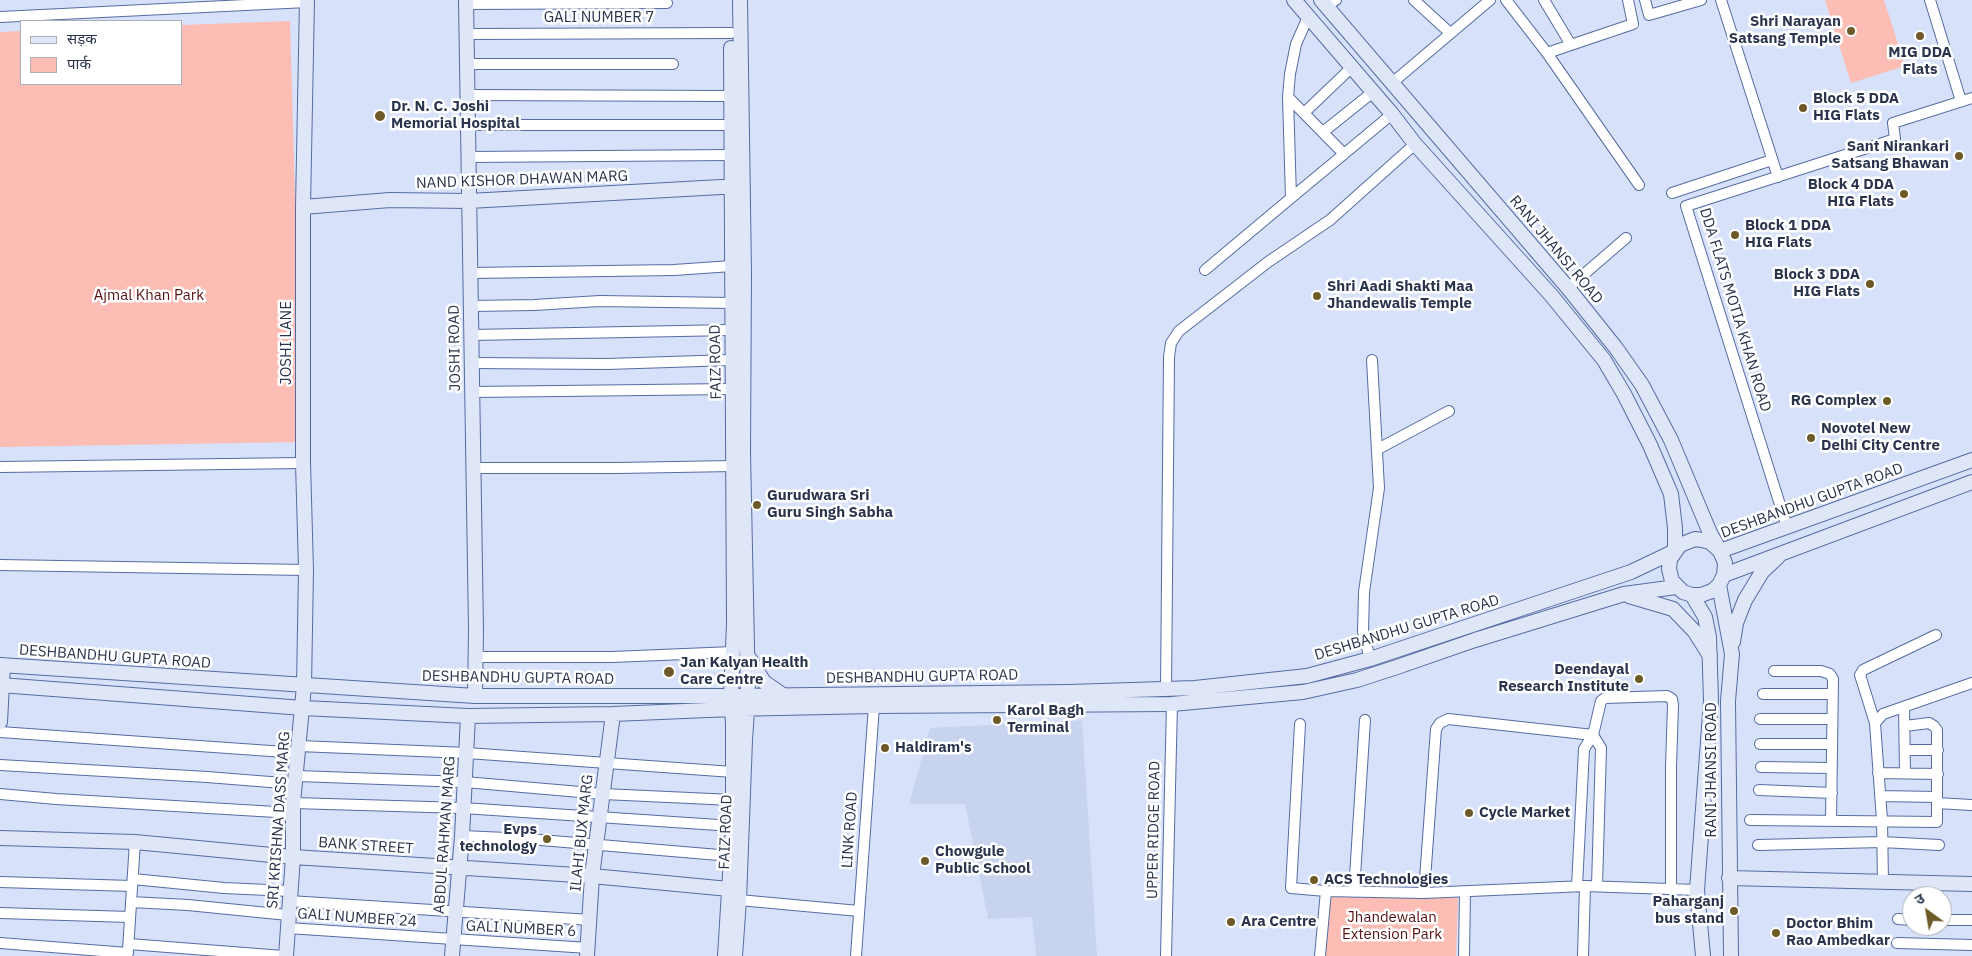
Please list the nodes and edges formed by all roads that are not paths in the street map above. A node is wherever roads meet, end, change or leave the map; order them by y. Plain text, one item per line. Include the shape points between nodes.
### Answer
1 (730, 0) edge
2 (740, 0) edge
3 (1414, 0) edge
4 (1490, 0) edge
5 (1506, 0) edge
6 (1544, 0) edge
7 (1628, 0) edge
8 (1645, 0) edge
9 (1701, 0) edge
10 (1722, 0) edge
11 (1930, 0) edge
12 (307, 1) edge
13 (1299, 1) edge
14 (466, 2) edge
15 (1327, 2) edge
16 (667, 3) dead end
17 (1676, 4) edge
18 (0, 17) edge
19 (1308, 17) junction
20 (731, 33) junction
21 (1450, 33) junction
22 (467, 34) junction
23 (1571, 45) junction
24 (1547, 53) junction
25 (467, 64) junction
26 (673, 64) dead end
27 (1351, 68) junction
28 (1392, 83) junction
29 (1373, 92) junction
30 (468, 95) junction
31 (731, 96) junction
32 (1288, 97) junction
33 (1972, 98) edge
34 (1961, 102) junction
35 (1304, 113) junction
36 (1392, 114) junction
37 (468, 125) junction
38 (732, 125) junction
39 (1323, 132) junction
40 (1415, 144) junction
41 (1344, 154) junction
42 (731, 155) junction
43 (469, 157) junction
44 (1772, 160) junction
45 (1778, 177) junction
46 (1639, 184) dead end
47 (737, 186) junction
48 (1672, 193) dead end
49 (1292, 198) junction
50 (469, 201) junction
51 (303, 206) junction
52 (1626, 238) dead end
53 (732, 266) junction
54 (1205, 270) dead end
55 (471, 273) junction
56 (1568, 288) junction
57 (731, 303) junction
58 (471, 306) junction
59 (732, 330) junction
60 (471, 335) junction
61 (732, 360) junction
62 (1372, 360) dead end
63 (472, 363) junction
64 (732, 389) junction
65 (472, 392) junction
66 (1449, 412) dead end
67 (1378, 450) junction
68 (1972, 460) edge
69 (304, 463) junction
70 (733, 466) junction
71 (0, 467) edge
72 (473, 468) junction
73 (1972, 482) edge
74 (1787, 527) junction
75 (1720, 551) junction
76 (1784, 551) junction
77 (1675, 552) junction
78 (0, 564) edge
79 (306, 570) junction
80 (1721, 580) junction
81 (1676, 587) junction
82 (1624, 594) junction
83 (1692, 595) junction
84 (1936, 635) dead end
85 (733, 652) junction
86 (1391, 652) junction
87 (748, 654) junction
88 (1732, 654) junction
89 (475, 657) junction
90 (1710, 657) junction
91 (1370, 659) junction
92 (2, 665) edge
93 (1397, 668) junction
94 (1774, 671) dead end
95 (1972, 683) edge
96 (1, 685) edge
97 (304, 686) junction
98 (1166, 690) junction
99 (1763, 694) dead end
100 (1832, 694) junction
101 (783, 695) junction
102 (475, 696) junction
103 (748, 702) junction
104 (731, 703) junction
105 (1172, 704) junction
106 (874, 706) junction
107 (1904, 707) junction
108 (303, 708) junction
109 (612, 714) junction
110 (468, 716) junction
111 (1760, 719) dead end
112 (1832, 719) junction
113 (1365, 720) dead end
114 (0, 722) edge
115 (1875, 723) junction
116 (1300, 724) dead end
117 (1905, 726) junction
118 (0, 732) edge
119 (1593, 735) junction
120 (1760, 744) dead end
121 (1832, 744) junction
122 (299, 750) junction
123 (1905, 750) junction
124 (1938, 750) junction
125 (467, 753) junction
126 (606, 763) junction
127 (0, 765) edge
128 (1761, 767) dead end
129 (1832, 768) junction
130 (733, 772) junction
131 (1878, 773) junction
132 (1905, 773) junction
133 (1938, 774) junction
134 (296, 780) junction
135 (465, 782) junction
136 (1759, 790) dead end
137 (1832, 792) junction
138 (0, 794) edge
139 (603, 794) junction
140 (1880, 796) junction
141 (733, 800) junction
142 (1937, 800) junction
143 (1972, 805) edge
144 (293, 808) junction
145 (464, 808) junction
146 (600, 819) junction
147 (1750, 820) dead end
148 (1831, 820) junction
149 (1882, 820) junction
150 (733, 826) junction
151 (462, 836) junction
152 (0, 838) edge
153 (135, 842) junction
154 (1882, 842) junction
155 (596, 845) junction
156 (1758, 845) dead end
157 (1939, 845) dead end
158 (731, 856) junction
159 (293, 857) junction
160 (458, 868) junction
161 (592, 876) junction
162 (1729, 878) junction
163 (0, 882) edge
164 (133, 882) junction
165 (1883, 883) junction
166 (1972, 884) edge
167 (1581, 886) junction
168 (1597, 886) junction
169 (729, 889) junction
170 (1671, 889) junction
171 (1697, 890) junction
172 (1326, 891) junction
173 (1354, 892) junction
174 (1465, 892) junction
175 (1424, 893) junction
176 (739, 900) junction
177 (131, 902) junction
178 (289, 909) junction
179 (457, 911) junction
180 (859, 911) junction
181 (0, 913) edge
182 (130, 917) junction
183 (1898, 919) dead end
184 (1902, 919) edge
185 (590, 920) junction
186 (1952, 920) edge
187 (1972, 920) edge
188 (453, 940) junction
189 (0, 943) edge
190 (1897, 943) dead end
191 (1972, 945) edge
192 (128, 951) edge
193 (588, 952) edge
194 (284, 956) edge
195 (452, 956) edge
196 (725, 956) edge
197 (735, 956) edge
198 (856, 956) edge
199 (1166, 956) edge
200 (1320, 956) edge
201 (1464, 956) edge
202 (1583, 956) edge
203 (1703, 956) edge
204 (1731, 956) edge

1 - 20 street, FAIZ ROAD
2 - 47 street
3 - 21 street
4 - 21 street
5 - 24 street
6 - 23 street
7 - 23 street via 1633,24
8 - 17 street via 1649,15
9 - 17 street
10 - 44 street
11 - 34 street
12 - 18 street
12 - 51 street, JOSHI LANE
13 - 19 street
14 - 16 street
14 - 22 street, JOSHI ROAD
15 - 28 street, RANI JHANSI ROAD
19 - 27 street
19 - 32 street via 1296,44
20 - 22 street, GALI NUMBER 7
20 - 31 street, FAIZ ROAD
21 - 28 street
22 - 25 street, JOSHI ROAD
23 - 24 street
24 - 46 street
25 - 26 street
25 - 30 street, JOSHI ROAD
27 - 29 street
27 - 35 street
28 - 56 street, RANI JHANSI ROAD
29 - 36 street
29 - 39 street
30 - 31 street
30 - 37 street, JOSHI ROAD
31 - 38 street, FAIZ ROAD
32 - 35 street
32 - 49 street
33 - 34 street, DDA FLATS MOTIA KHAN ROAD
34 - 45 street, DDA FLATS MOTIA KHAN ROAD via 1893,123 1896,139
35 - 39 street
36 - 40 street
36 - 41 street
37 - 38 street
37 - 43 street, JOSHI ROAD
38 - 42 street, FAIZ ROAD
39 - 41 street
40 - 77 street via 1551,295 1604,360 1650,445 1671,494
40 - 98 street via 1330,220 1179,331 1171,343
41 - 49 street
42 - 43 street
42 - 47 street, FAIZ ROAD
43 - 50 street, JOSHI ROAD
44 - 45 street
44 - 48 street
45 - 74 street, DDA FLATS MOTIA KHAN ROAD via 1686,206
47 - 50 street, NAND KISHOR DHAWAN MARG
47 - 53 street, FAIZ ROAD
47 - 87 street, FAIZ ROAD via 744,272 743,452
49 - 54 street
50 - 51 street, NAND KISHOR DHAWAN MARG via 390,200
50 - 55 street, JOSHI ROAD
51 - 69 street, JOSHI LANE
52 - 56 street
53 - 55 street
53 - 57 street, FAIZ ROAD
55 - 58 street, JOSHI ROAD
56 - 75 street, RANI JHANSI ROAD via 1642,385 1671,440
57 - 58 street via 600,301
57 - 59 street, FAIZ ROAD
58 - 60 street, JOSHI ROAD
59 - 60 street
59 - 61 street, FAIZ ROAD
60 - 63 street, JOSHI ROAD
61 - 63 street via 607,364
61 - 64 street, FAIZ ROAD
62 - 67 street
63 - 65 street, JOSHI ROAD
64 - 65 street
64 - 70 street, FAIZ ROAD
65 - 72 street, JOSHI ROAD
66 - 67 street
67 - 91 street via 1379,488 1364,592 1363,632
68 - 74 street, DESHBANDHU GUPTA ROAD
69 - 71 street
69 - 79 street, JOSHI LANE
70 - 72 street
70 - 85 street, FAIZ ROAD
72 - 89 street, JOSHI ROAD
73 - 76 street
74 - 75 street, DESHBANDHU GUPTA ROAD
75 - 77 street via 1710,542 1695,539 1684,542
75 - 80 street via 1725,563
76 - 80 street
76 - 88 street via 1762,572 1745,600 1736,623
77 - 81 street via 1669,569
77 - 86 street, DESHBANDHU GUPTA ROAD via 1631,572
78 - 79 street
79 - 97 street, JOSHI LANE
80 - 83 street via 1712,591
80 - 88 street, RANI JHANSI ROAD
81 - 82 street, DESHBANDHU GUPTA ROAD
81 - 83 street
82 - 90 street via 1672,608 1695,632
82 - 93 street, DESHBANDHU GUPTA ROAD via 1474,640
83 - 90 street, RANI JHANSI ROAD via 1705,617
84 - 115 street via 1863,670 1860,675
85 - 89 street via 612,657
85 - 104 street, FAIZ ROAD
86 - 91 street, DESHBANDHU GUPTA ROAD
86 - 93 street
87 - 101 street via 764,682
87 - 103 street, FAIZ ROAD
88 - 162 street, RANI JHANSI ROAD via 1728,701
89 - 102 street, JOSHI ROAD
90 - 171 street, RANI JHANSI ROAD via 1711,700
91 - 98 street, DESHBANDHU GUPTA ROAD via 1306,676
92 - 96 street
92 - 97 street, DESHBANDHU GUPTA ROAD
93 - 105 street, DESHBANDHU GUPTA ROAD via 1303,692
94 - 100 street via 1827,672 1833,679
95 - 107 street
96 - 108 street, DESHBANDHU GUPTA ROAD
96 - 114 street
97 - 102 street, DESHBANDHU GUPTA ROAD
97 - 108 street, SRI KRISHNA DASS MARG
98 - 101 street, DESHBANDHU GUPTA ROAD
98 - 105 street
99 - 100 street
100 - 112 street
101 - 103 street, DESHBANDHU GUPTA ROAD
102 - 104 street, DESHBANDHU GUPTA ROAD
103 - 104 street, DESHBANDHU GUPTA ROAD
103 - 106 street, DESHBANDHU GUPTA ROAD
103 - 176 street, FAIZ ROAD
104 - 109 street, DESHBANDHU GUPTA ROAD
104 - 130 street, FAIZ ROAD
105 - 106 street, DESHBANDHU GUPTA ROAD
105 - 199 street, UPPER RIDGE ROAD
106 - 180 street, LINK ROAD
107 - 115 street via 1883,714
107 - 117 street
108 - 110 street, DESHBANDHU GUPTA ROAD
108 - 122 street, SRI KRISHNA DASS MARG
109 - 110 street, DESHBANDHU GUPTA ROAD
109 - 126 street, ILAHI BUX MARG
110 - 125 street, ABDUL RAHMAN MARG
111 - 112 street
112 - 121 street
113 - 173 street
115 - 131 street
116 - 172 street via 1291,888
117 - 123 street
117 - 124 street via 1929,723 1934,726
118 - 122 street
119 - 167 street via 1584,749
119 - 168 street via 1601,748
119 - 170 street via 1602,699 1667,696 1672,699
119 - 175 street via 1448,719 1440,723 1436,729
120 - 121 street
121 - 129 street
122 - 125 street
122 - 134 street, SRI KRISHNA DASS MARG
123 - 124 street
123 - 132 street
124 - 133 street
125 - 126 street
125 - 135 street, ABDUL RAHMAN MARG
126 - 130 street
126 - 139 street, ILAHI BUX MARG
127 - 134 street
128 - 129 street
129 - 137 street
130 - 141 street, FAIZ ROAD
131 - 132 street
131 - 140 street
132 - 133 street
133 - 142 street
134 - 135 street
134 - 144 street, SRI KRISHNA DASS MARG
135 - 139 street
135 - 145 street, ABDUL RAHMAN MARG
136 - 137 street
137 - 148 street
138 - 144 street
139 - 141 street
139 - 146 street, ILAHI BUX MARG
140 - 142 street
140 - 149 street
141 - 150 street, FAIZ ROAD
142 - 143 street
142 - 149 street via 1937,822
144 - 145 street
144 - 159 street, SRI KRISHNA DASS MARG
145 - 146 street
145 - 151 street, ABDUL RAHMAN MARG
146 - 150 street
146 - 155 street, ILAHI BUX MARG
147 - 148 street
148 - 149 street
149 - 154 street
150 - 158 street, FAIZ ROAD
151 - 155 street
151 - 160 street, ABDUL RAHMAN MARG
152 - 153 street, BANK STREET
153 - 159 street, BANK STREET
153 - 164 street
154 - 156 street
154 - 157 street
154 - 165 street
155 - 158 street
155 - 161 street, ILAHI BUX MARG
158 - 169 street, FAIZ ROAD
159 - 160 street, BANK STREET
159 - 178 street, SRI KRISHNA DASS MARG
160 - 161 street, BANK STREET
160 - 179 street, ABDUL RAHMAN MARG
161 - 169 street, BANK STREET
161 - 185 street, ILAHI BUX MARG
162 - 165 street
162 - 204 street, RANI JHANSI ROAD
163 - 164 street
164 - 177 street
164 - 178 street via 224,888
165 - 166 street
167 - 168 street
167 - 174 street
167 - 202 street
168 - 170 street
169 - 196 street, FAIZ ROAD
170 - 171 street
171 - 203 street, RANI JHANSI ROAD
172 - 173 street
172 - 200 street
173 - 175 street
174 - 175 street
174 - 201 street
176 - 180 street
176 - 197 street, FAIZ ROAD
177 - 178 street
177 - 182 street
178 - 179 street
178 - 188 street, GALI NUMBER 24
178 - 194 street, SRI KRISHNA DASS MARG
179 - 185 street
179 - 188 street, ABDUL RAHMAN MARG
180 - 198 street, LINK ROAD
181 - 182 street
182 - 192 street
183 - 184 street
185 - 193 street, ILAHI BUX MARG
186 - 187 street
188 - 193 street, GALI NUMBER 6
188 - 195 street, ABDUL RAHMAN MARG
189 - 192 street
190 - 191 street
192 - 194 street

